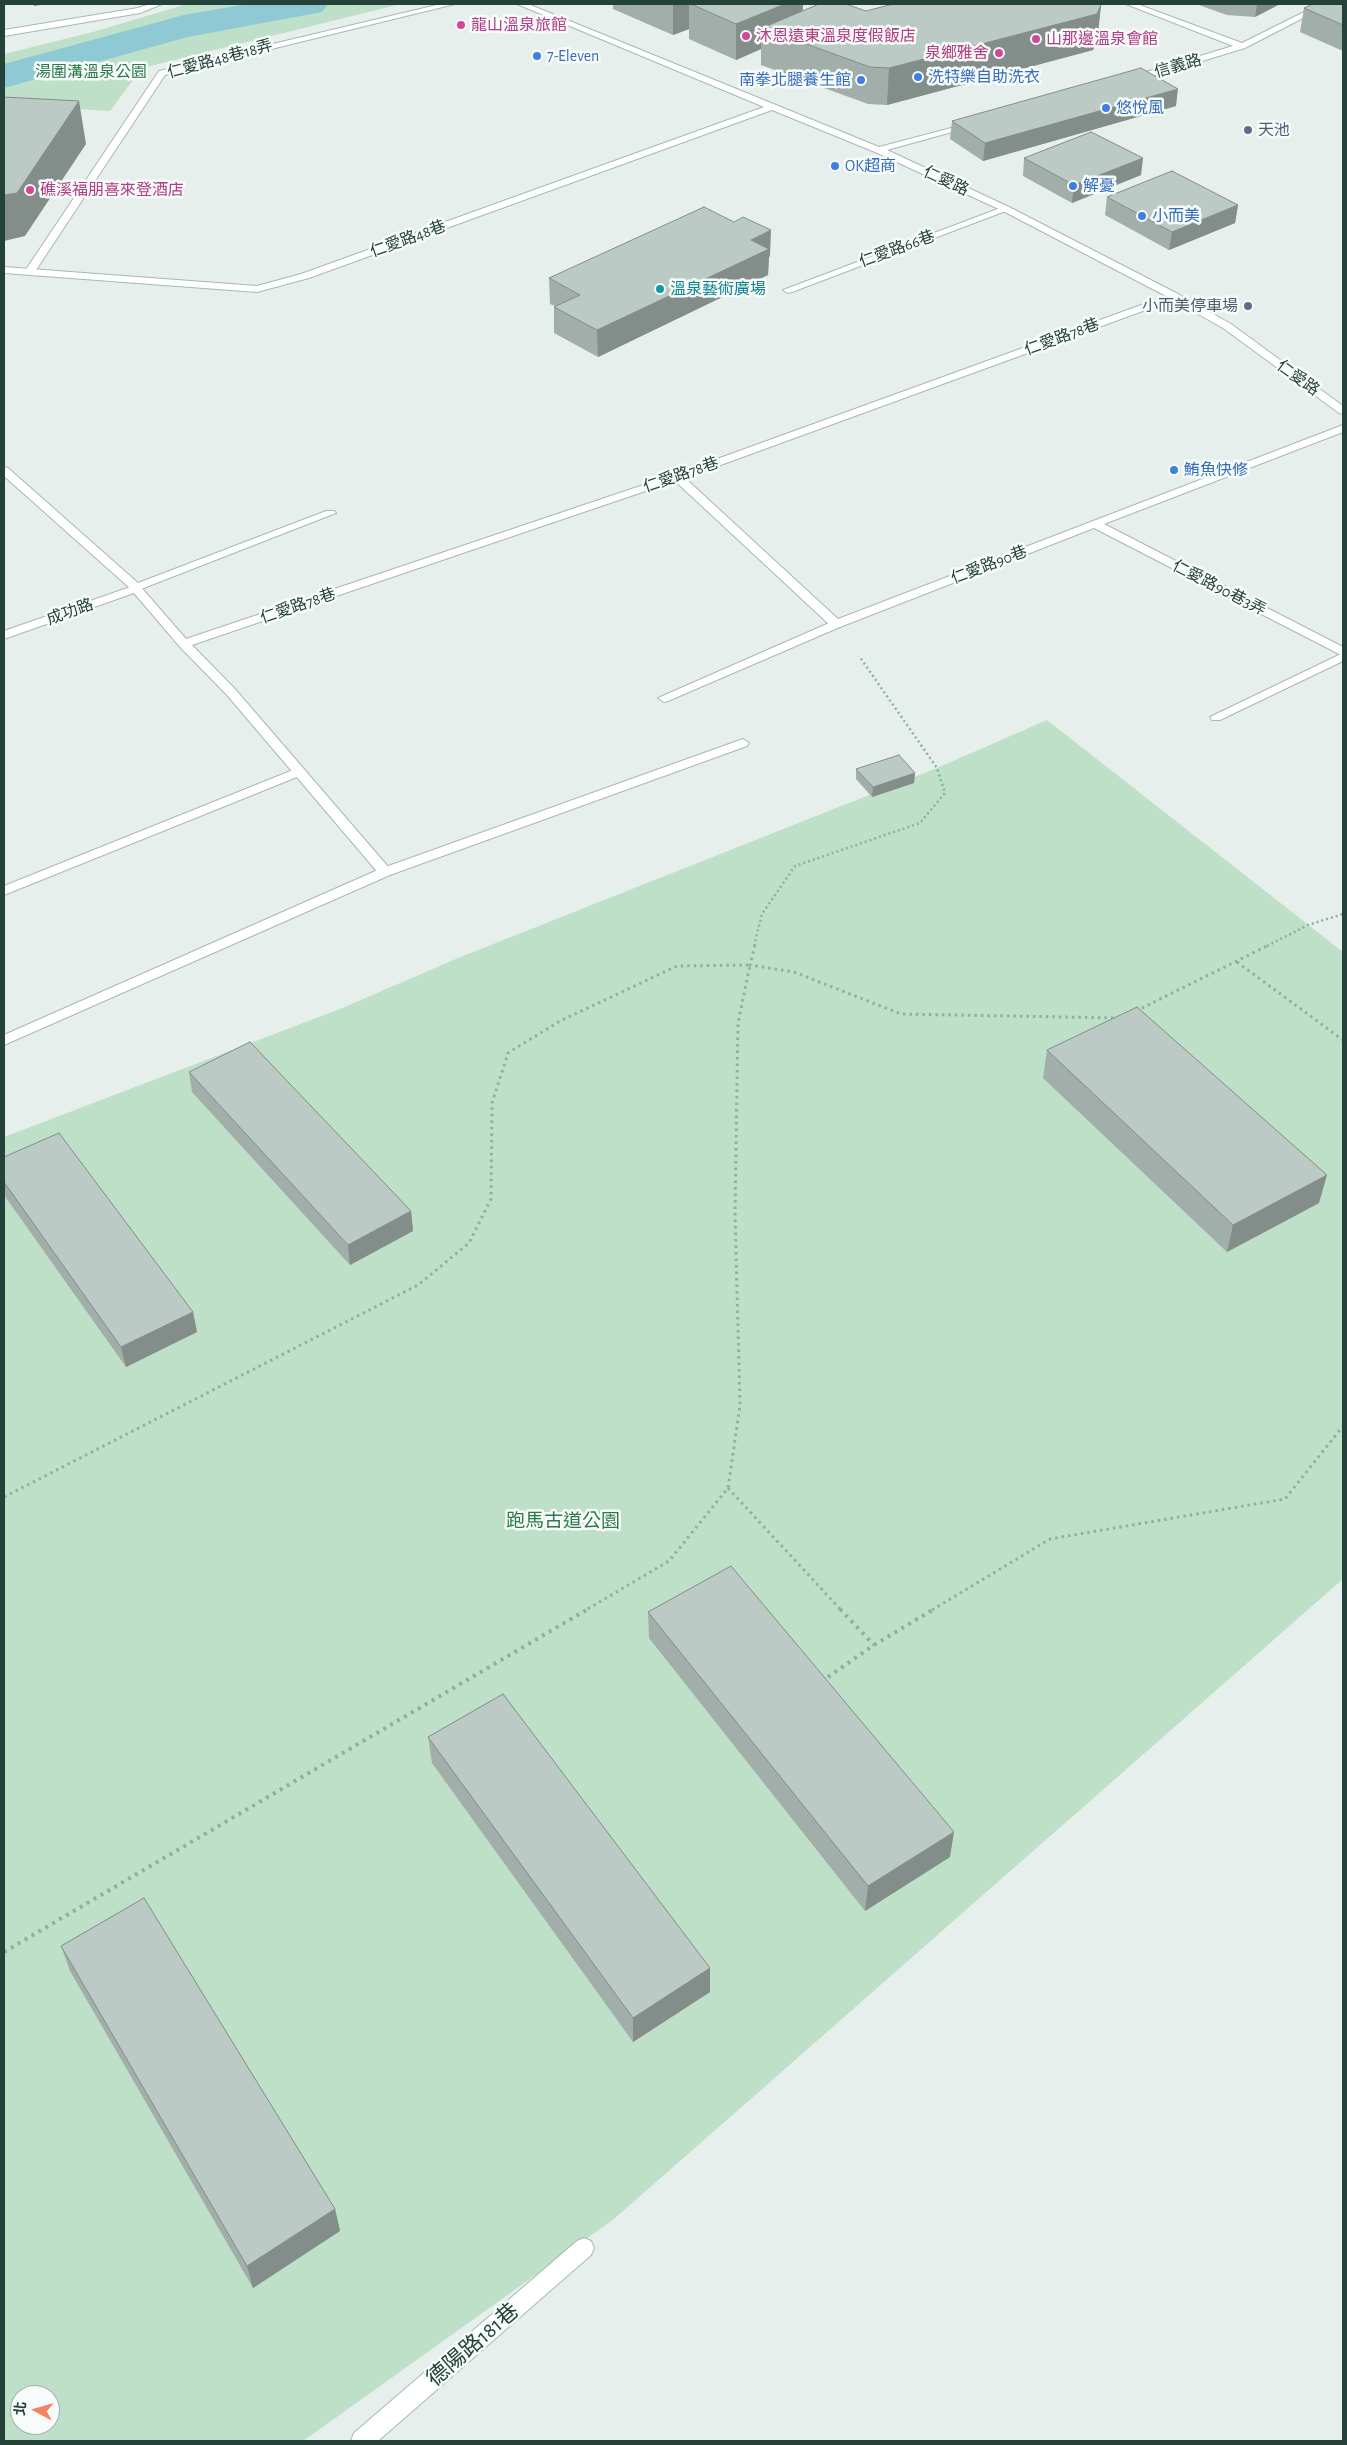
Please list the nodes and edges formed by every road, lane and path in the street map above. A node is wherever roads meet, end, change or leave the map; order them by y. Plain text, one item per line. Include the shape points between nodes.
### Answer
1 (158, 4) edge
2 (451, 4) edge
3 (521, 4) edge
4 (1130, 4) edge
5 (1326, 4) edge
6 (4, 33) edge
7 (1242, 46) junction
8 (1119, 83) edge
9 (771, 107) junction
10 (984, 120) edge
11 (878, 150) junction
12 (1006, 209) junction
13 (4, 270) edge
14 (30, 271) junction
15 (788, 290) dead end
16 (1174, 296) junction
17 (1343, 411) edge
18 (1343, 428) edge
19 (4, 470) edge
20 (678, 477) junction
21 (330, 513) dead end
22 (1094, 524) junction
23 (136, 588) junction
24 (836, 624) junction
25 (4, 636) edge
26 (184, 644) junction
27 (1343, 652) edge
28 (1343, 657) edge
29 (664, 698) dead end
30 (1216, 717) dead end
31 (743, 743) dead end
32 (298, 772) junction
33 (385, 872) junction
34 (4, 891) edge
35 (1343, 914) edge
36 (1237, 962) junction
37 (750, 965) junction
38 (1130, 1013) edge
39 (1121, 1018) edge
40 (4, 1040) edge
41 (1343, 1040) edge
42 (1343, 1426) edge
43 (728, 1488) junction
44 (4, 1498) edge
45 (874, 1645) junction
46 (828, 1677) dead end
47 (4, 1952) edge
48 (584, 2248) dead end
49 (362, 2441) edge

1 - 6 street via 130,12
2 - 14 street, 仁愛路48巷18弄 via 162,73
3 - 9 street, 仁愛路
4 - 7 street
5 - 7 street, 信義路
7 - 8 street, 信義路
9 - 11 street, 仁愛路
9 - 14 street, 仁愛路48巷 via 305,276 257,289
10 - 11 street
11 - 12 street, 仁愛路
12 - 15 street, 仁愛路66巷
12 - 16 street, 仁愛路
13 - 14 street, 仁愛路48巷
16 - 17 street, 仁愛路 via 1227,326
16 - 20 street, 仁愛路78巷
18 - 22 street, 仁愛路90巷
19 - 23 street
20 - 24 street
20 - 26 street, 仁愛路78巷
21 - 23 street, 成功路
22 - 24 street, 仁愛路90巷
22 - 27 street, 仁愛路90巷3弄
23 - 25 street, 成功路
23 - 26 street
24 - 29 street, 仁愛路90巷
24 - 37 path via 937,768 945,793 920,823 795,866 762,914
26 - 32 street via 231,692
28 - 30 street
31 - 33 street
32 - 33 street
32 - 34 street
33 - 40 street
35 - 36 path via 1308,925
36 - 38 path
36 - 41 path
37 - 39 path via 794,972 901,1014
37 - 43 path via 738,1023 735,1212 740,1405
37 - 44 path via 677,966 560,1021 508,1053 492,1103 491,1199 469,1243 418,1284
42 - 45 path via 1285,1498 1050,1539
43 - 45 path
43 - 47 path via 669,1561
45 - 46 path
48 - 49 street, 德陽路181巷

